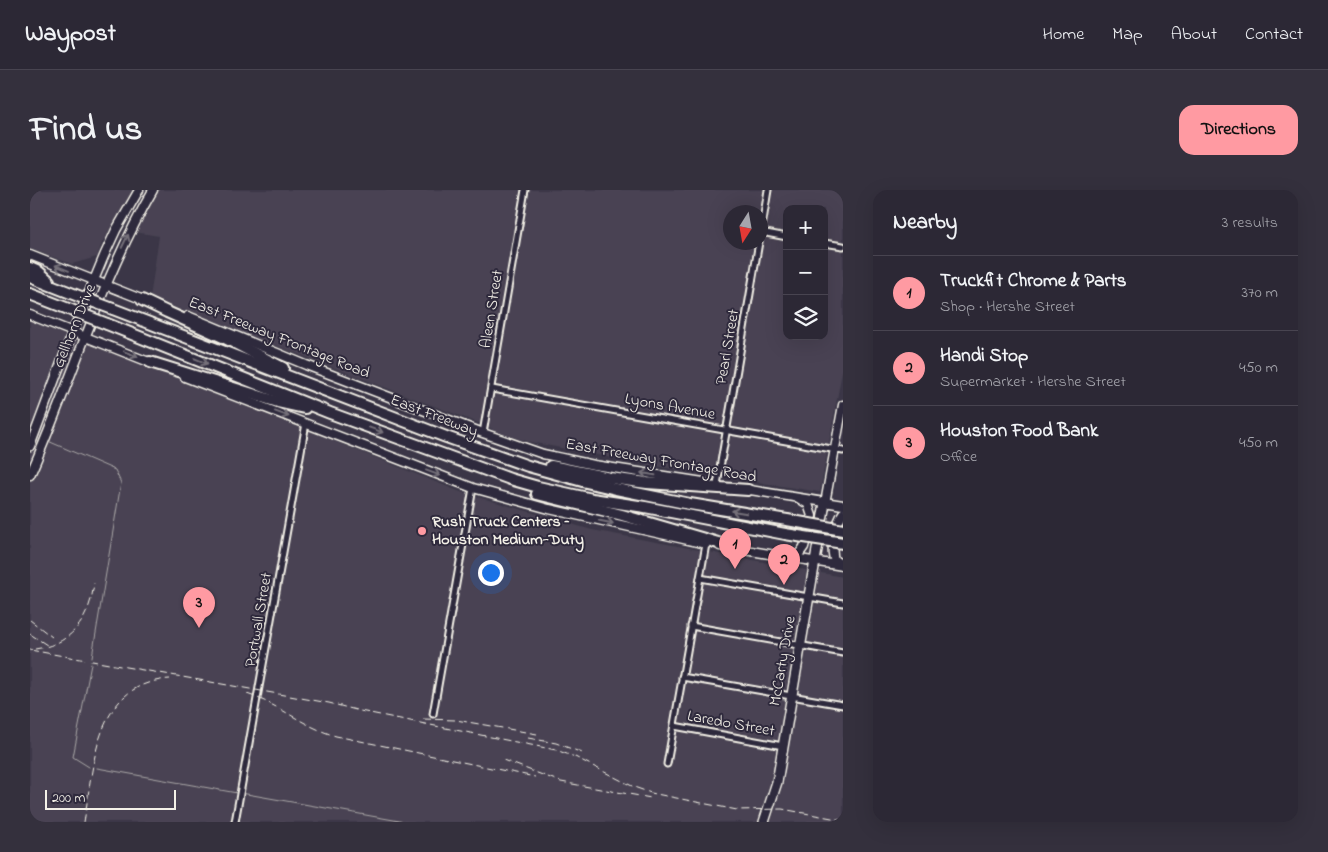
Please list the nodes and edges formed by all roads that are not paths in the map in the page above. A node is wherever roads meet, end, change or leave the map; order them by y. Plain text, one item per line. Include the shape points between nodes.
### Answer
1 (139, 190) edge
2 (153, 190) edge
3 (525, 190) edge
4 (768, 190) edge
5 (766, 205) edge
6 (126, 213) junction
7 (136, 219) junction
8 (768, 234) edge
9 (783, 236) edge
10 (828, 244) edge
11 (843, 246) edge
12 (758, 250) edge
13 (30, 255) edge
14 (30, 268) edge
15 (30, 277) edge
16 (94, 281) junction
17 (105, 286) junction
18 (55, 287) junction
19 (30, 294) edge
20 (142, 300) junction
21 (30, 315) edge
22 (73, 332) junction
23 (85, 337) junction
24 (150, 362) junction
25 (492, 389) junction
26 (326, 390) junction
27 (47, 401) junction
28 (843, 405) edge
29 (58, 406) junction
30 (330, 413) junction
31 (306, 423) junction
32 (726, 430) junction
33 (483, 433) junction
34 (31, 444) edge
35 (483, 450) junction
36 (839, 451) edge
37 (31, 470) edge
38 (510, 479) junction
39 (717, 484) junction
40 (473, 488) junction
41 (748, 490) junction
42 (798, 498) junction
43 (826, 503) junction
44 (843, 506) edge
45 (843, 513) edge
46 (843, 530) edge
47 (843, 543) edge
48 (706, 544) junction
49 (725, 546) junction
50 (792, 556) junction
51 (816, 560) junction
52 (843, 565) edge
53 (700, 578) junction
54 (809, 597) junction
55 (843, 603) edge
56 (691, 626) junction
57 (801, 646) junction
58 (843, 653) edge
59 (682, 677) junction
60 (792, 696) junction
61 (843, 705) edge
62 (433, 714) dead end
63 (674, 726) junction
64 (783, 746) junction
65 (667, 764) dead end
66 (235, 822) edge
67 (764, 822) edge

1 - 6 main road, Gellhorn Drive
2 - 7 main road, Gellhorn Drive
3 - 25 street, Aleen Street
4 - 5 street
6 - 7 main road
6 - 16 main road, Gellhorn Drive
17 -> 7 main road, Gellhorn Drive
8 - 9 street
10 - 11 street
12 - 32 street, Pearl Street
16 -> 13 main road, East Freeway Frontage Road
14 - 18 highway
15 - 18 highway, East Freeway
16 - 17 main road, East Freeway Frontage Road
16 - 22 main road, Gellhorn Drive
17 - 20 main road, East Freeway Frontage Road
17 - 23 main road, Gellhorn Drive
18 - 26 highway, East Freeway, bridge
19 -> 30 highway, East Freeway, bridge
20 - 26 highway via 226,338
20 - 33 main road, East Freeway Frontage Road
21 - 22 main road
22 - 23 main road
22 - 27 main road, Gellhorn Drive
23 -> 24 main road
23 - 29 main road, Gellhorn Drive
24 - 30 highway via 278,402
24 -> 31 main road
25 - 32 street, Lyons Avenue
25 - 33 street, Aleen Street
26 - 35 highway, East Freeway
27 - 29 main road
27 - 34 main road, Gellhorn Drive
28 - 36 main road
29 - 37 main road, Gellhorn Drive
30 -> 38 highway, East Freeway
31 -> 40 main road
31 - 66 street, Portwall Street
32 - 36 street, Lyons Avenue
32 - 39 street, Pearl Street
39 -> 33 main road, East Freeway Frontage Road via 560,458
35 - 41 highway via 610,478
46 -> 35 highway, East Freeway, bridge via 690,504 586,482
36 - 43 main road
38 - 47 highway, East Freeway, bridge via 592,499
38 - 49 highway via 534,493
39 - 41 main road, East Freeway Frontage Road
40 -> 48 main road via 548,510
40 - 62 street
41 - 42 main road, East Freeway Frontage Road
42 - 43 main road, East Freeway Frontage Road
42 - 50 main road via 808,504 812,516 804,547 799,554
43 - 44 main road, East Freeway Frontage Road
43 - 51 main road, McCarty Drive
45 - 52 main road via 838,520 832,552 835,561
48 - 49 main road
48 - 53 street
49 - 50 main road
50 - 51 main road
51 - 52 main road
51 - 54 main road, McCarty Drive
53 - 54 street
53 - 56 street
54 - 55 street
54 - 57 main road, McCarty Drive
56 - 57 street
56 - 59 street
57 - 58 street
57 - 60 main road, McCarty Drive
59 - 60 street
59 - 63 street
60 - 61 street
60 - 64 main road, McCarty Drive
63 - 64 street, Laredo Street
63 - 65 street
64 - 67 main road, McCarty Drive via 777,782

